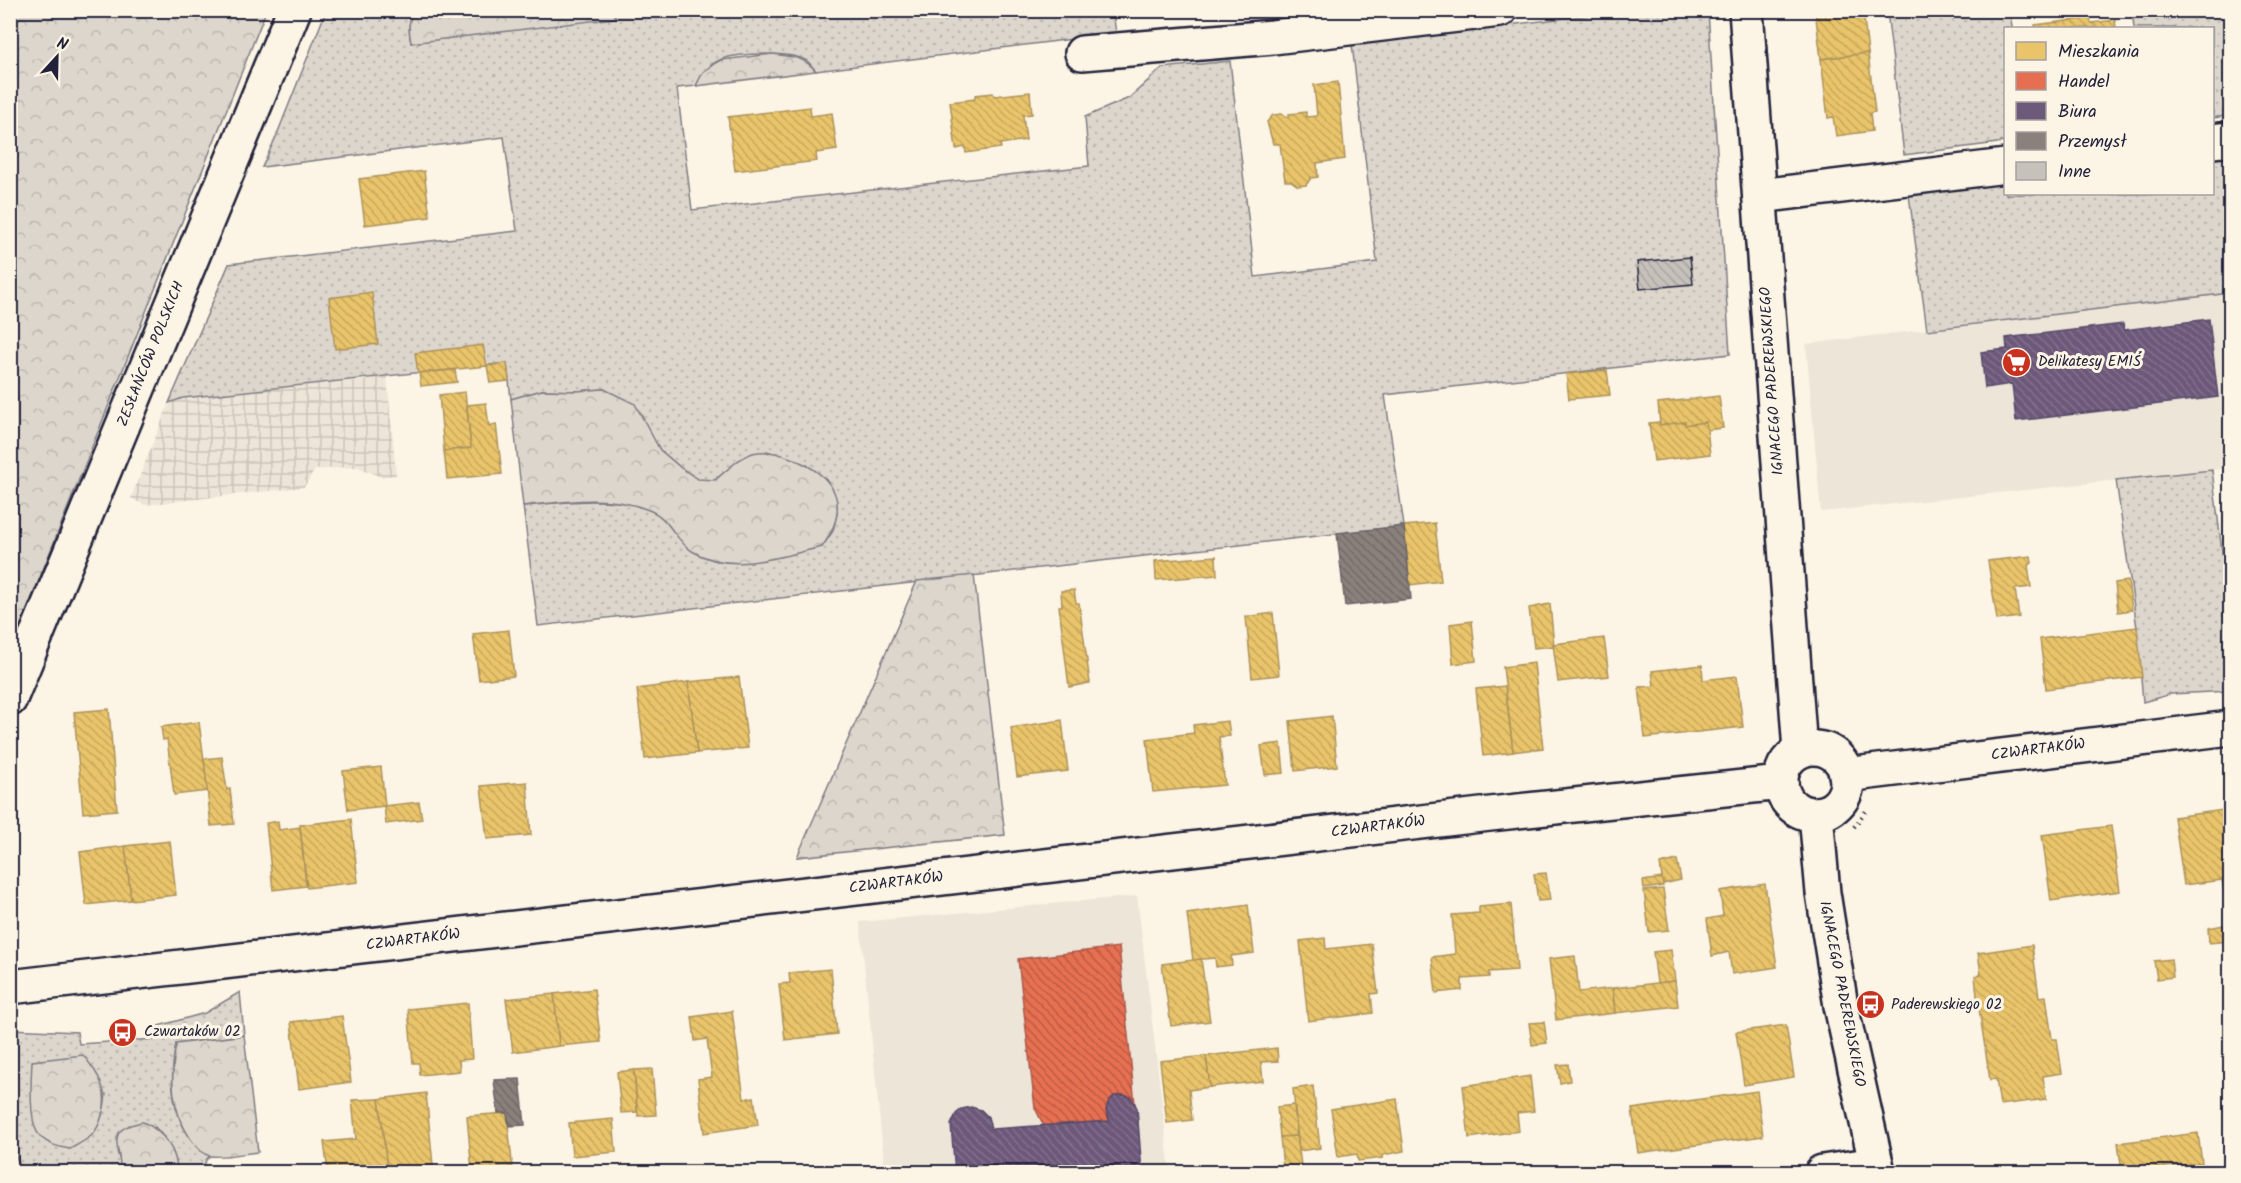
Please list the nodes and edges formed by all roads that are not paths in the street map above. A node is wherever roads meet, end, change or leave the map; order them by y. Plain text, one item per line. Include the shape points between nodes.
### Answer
1 (294, 10) edge
2 (1500, 10) edge
3 (1746, 10) edge
4 (1082, 53) dead end
5 (2230, 139) edge
6 (2214, 141) edge
7 (2004, 166) edge
8 (1760, 196) junction
9 (10, 699) edge
10 (2230, 728) edge
11 (1800, 751) junction
12 (1846, 775) junction
13 (1781, 783) junction
14 (1816, 814) junction
15 (10, 987) edge
16 (1877, 1168) edge
17 (1822, 1173) edge

1 - 9 street, ZESŁAŃCÓW POLSKICH
2 - 4 street
3 - 8 street, IGNACEGO PADEREWSKIEGO
5 - 6 street
7 - 8 street
8 - 11 street, IGNACEGO PADEREWSKIEGO
10 - 12 street, CZWARTAKÓW
11 - 12 street via 1812,748 1831,753
11 - 13 street via 1785,764
12 - 14 street via 1845,791 1839,802
13 - 14 street via 1792,806
13 - 15 street, CZWARTAKÓW
14 - 16 street, IGNACEGO PADEREWSKIEGO via 1823,893 1840,994
16 - 17 street

